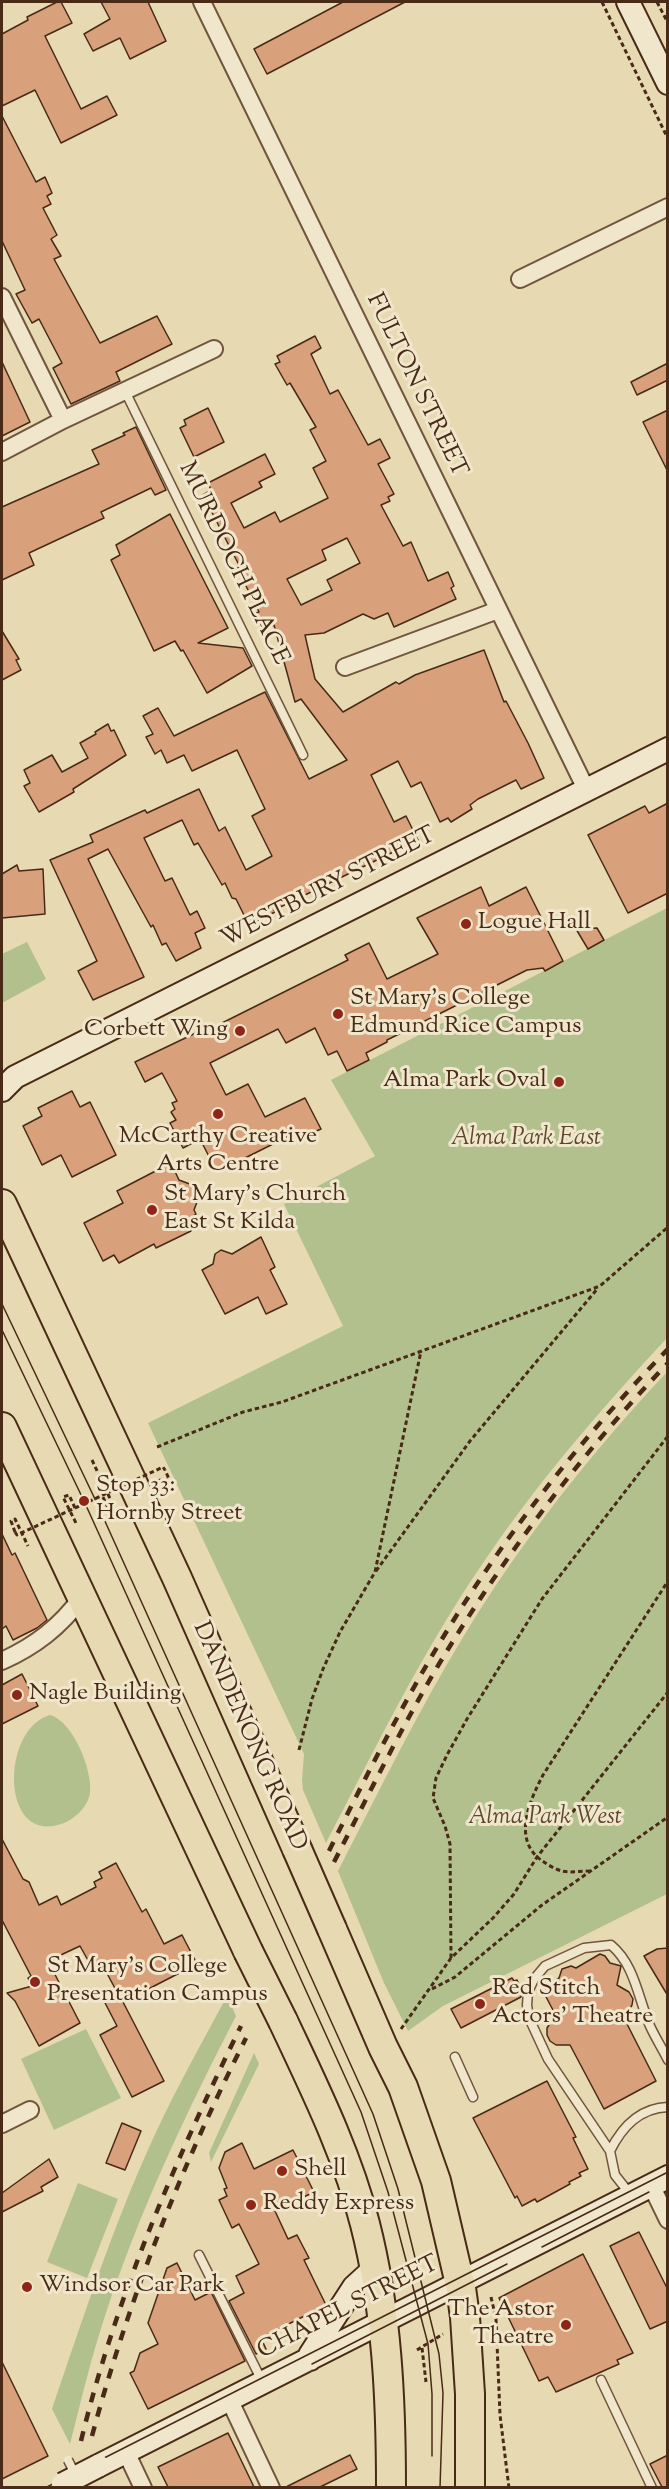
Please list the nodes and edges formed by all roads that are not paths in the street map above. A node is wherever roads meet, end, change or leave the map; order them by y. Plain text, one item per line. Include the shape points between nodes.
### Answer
1 (201, 2) edge
2 (628, 2) edge
3 (668, 83) edge
4 (668, 207) edge
5 (520, 279) dead end
6 (2, 297) edge
7 (214, 349) dead end
8 (125, 391) junction
9 (63, 420) junction
10 (2, 452) edge
11 (498, 610) junction
12 (345, 667) dead end
13 (668, 749) edge
14 (303, 754) dead end
15 (587, 791) junction
16 (6, 1082) edge
17 (2, 1204) edge
18 (2, 1428) edge
19 (82, 1597) junction
20 (2, 1661) edge
21 (455, 2057) dead end
22 (668, 2060) edge
23 (473, 2097) dead end
24 (668, 2107) edge
25 (30, 2110) dead end
26 (2, 2124) edge
27 (610, 2151) junction
28 (650, 2186) edge
29 (668, 2220) edge
30 (199, 2255) dead end
31 (387, 2270) junction
32 (460, 2283) junction
33 (383, 2322) junction
34 (310, 2359) junction
35 (601, 2380) dead end
36 (263, 2383) junction
37 (229, 2399) junction
38 (126, 2452) junction
39 (65, 2477) edge
40 (143, 2487) edge
41 (271, 2487) edge
42 (391, 2487) edge
43 (470, 2487) edge
44 (652, 2487) edge

1 - 11 street, FULTON STREET
2 - 3 street
4 - 5 street
6 - 9 street
7 - 8 street
8 - 9 street
8 - 14 lane, MURDOCH PLACE
9 - 10 street
11 - 12 street
11 - 15 street, FULTON STREET
13 - 15 street, WESTBURY STREET
15 - 16 street, WESTBURY STREET
17 - 32 highway, DANDENONG ROAD, bridge via 177,1578 403,2087 436,2181
18 - 19 highway
19 - 20 street via 57,1627
19 - 31 highway, bridge via 316,2091
21 - 23 lane
22 - 27 lane via 649,2024 631,1973 620,1953 610,1945 584,1948 544,1966 534,1978 528,1999 529,2018 548,2059
24 - 27 lane via 649,2111 627,2123
25 - 26 street
27 - 28 lane via 615,2175
28 - 29 street
28 - 32 street, CHAPEL STREET
30 - 36 lane
31 - 33 highway
31 - 34 street via 354,2288
32 - 33 street, CHAPEL STREET
32 - 43 highway, DANDENONG ROAD via 470,2394
33 - 34 street, CHAPEL STREET
33 - 42 highway
34 - 36 street, CHAPEL STREET
35 - 44 lane
36 - 37 street, CHAPEL STREET
37 - 38 street, CHAPEL STREET
37 - 41 street
38 - 39 street, CHAPEL STREET, bridge
38 - 40 street

